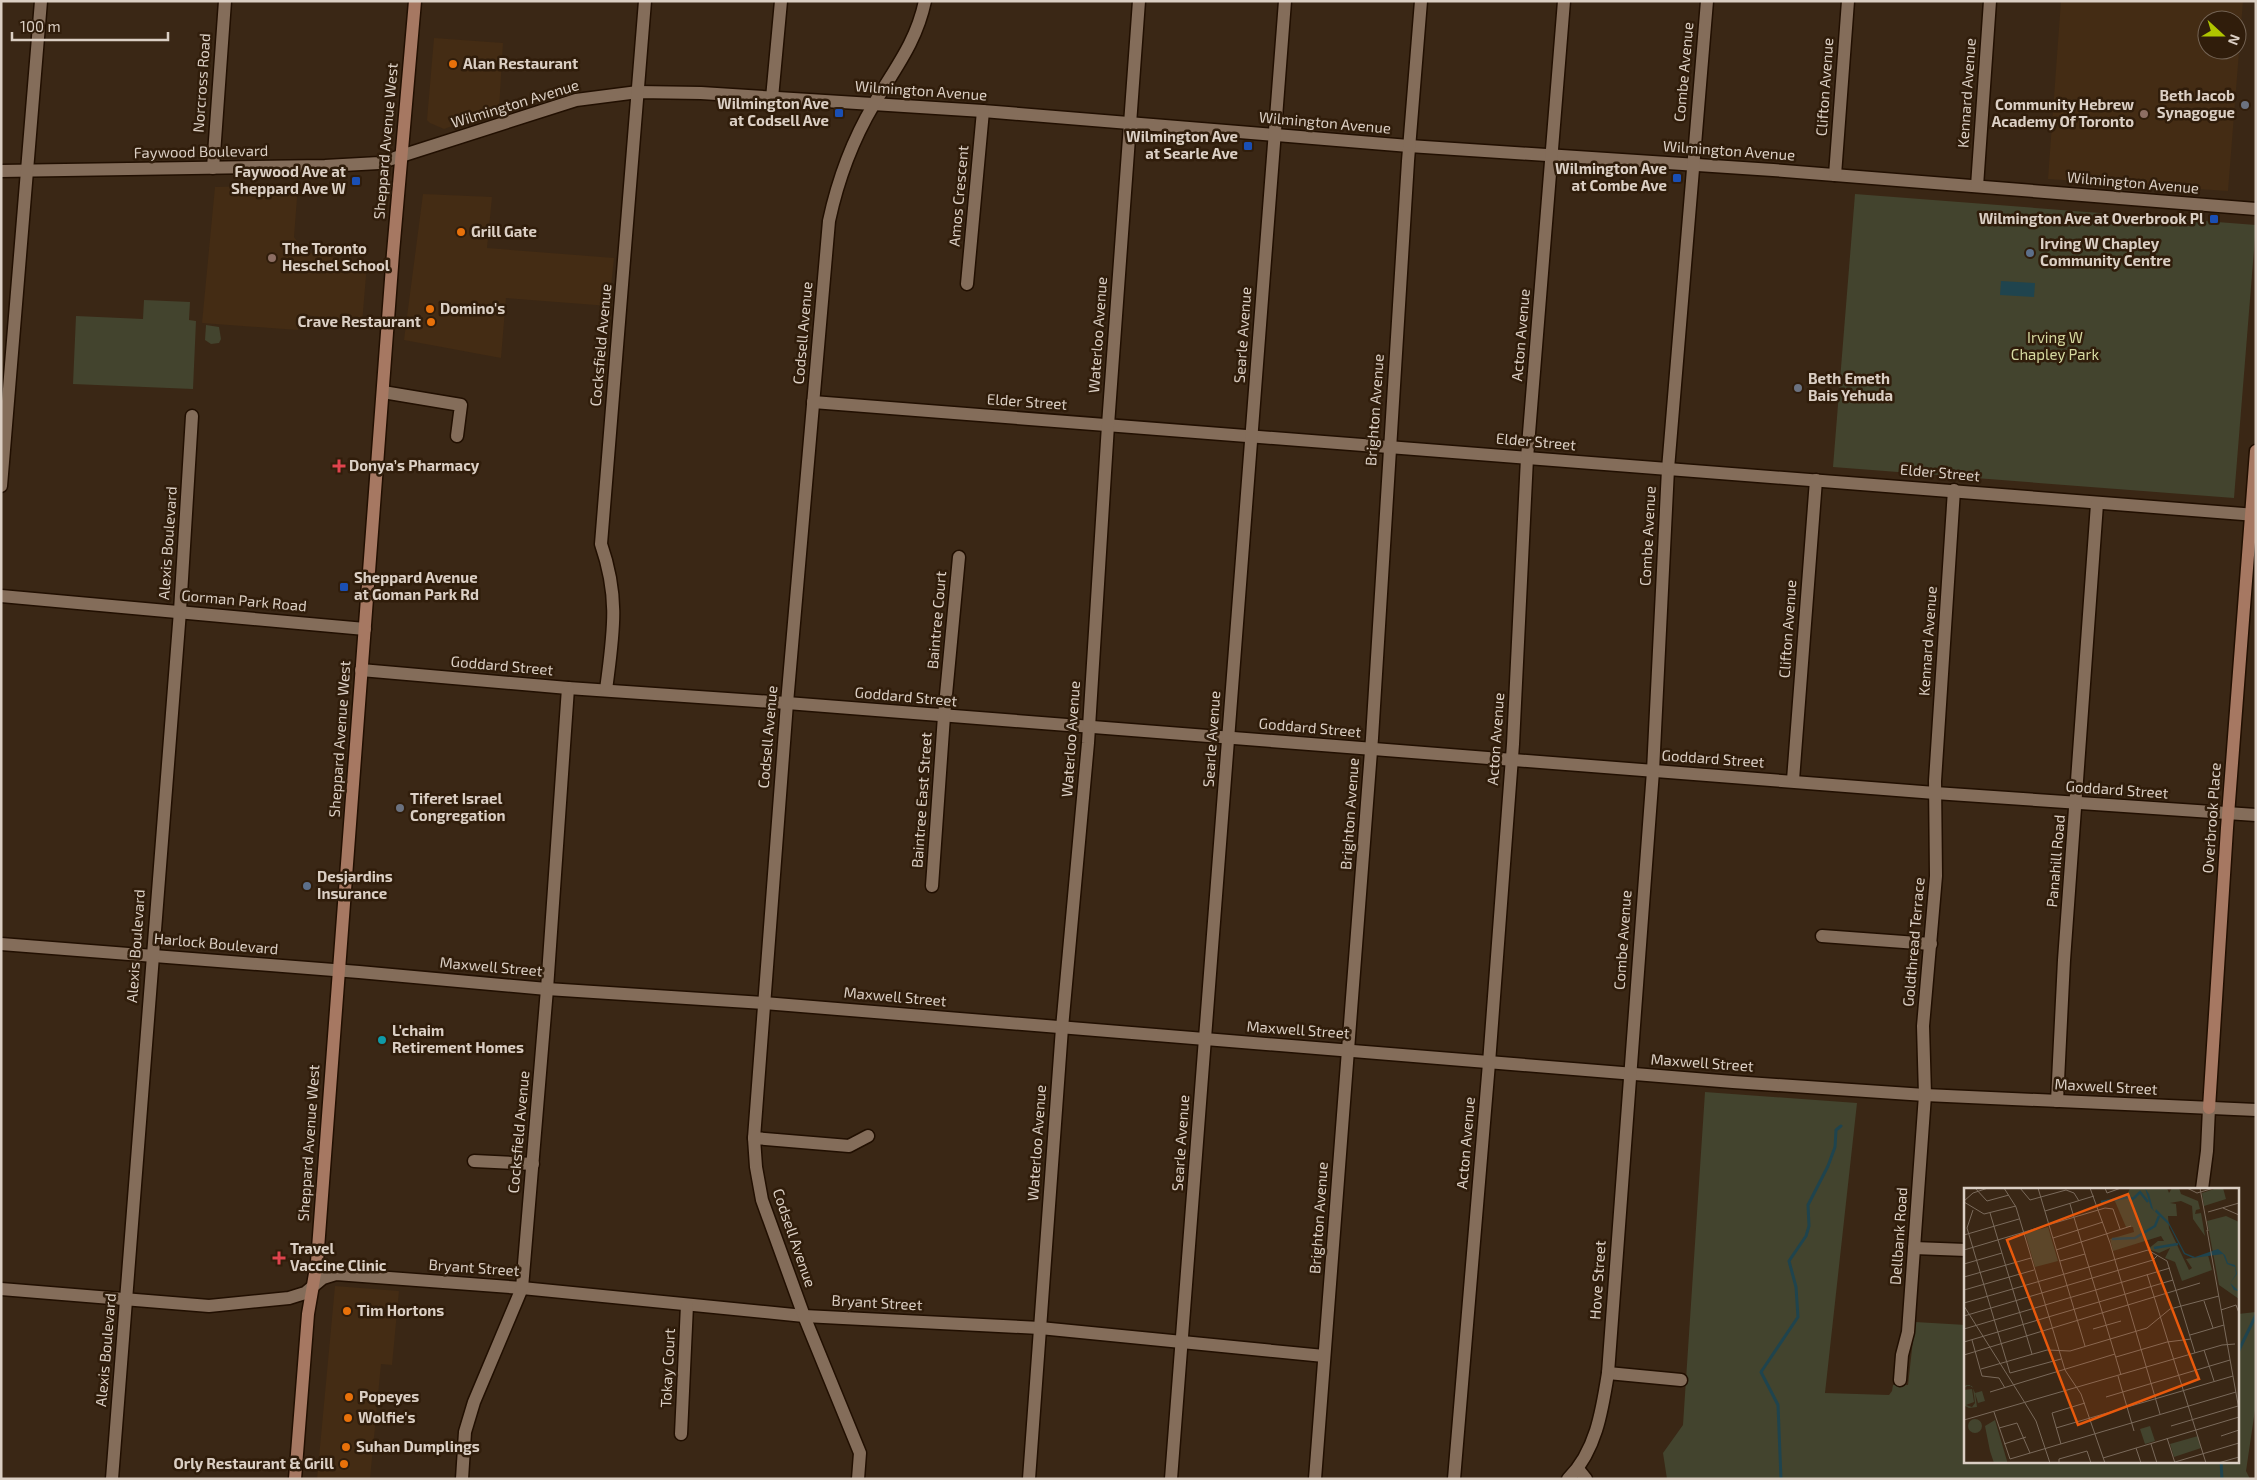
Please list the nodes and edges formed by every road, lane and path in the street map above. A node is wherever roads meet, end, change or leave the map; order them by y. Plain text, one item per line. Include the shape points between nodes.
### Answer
1 (40, 1) edge
2 (225, 1) edge
3 (415, 1) edge
4 (645, 1) edge
5 (781, 1) edge
6 (925, 1) edge
7 (1139, 1) edge
8 (1285, 1) edge
9 (1421, 1) edge
10 (1564, 1) edge
11 (1706, 1) edge
12 (1848, 1) edge
13 (1990, 1) edge
14 (638, 92) junction
15 (772, 98) junction
16 (874, 104) junction
17 (983, 111) junction
18 (1131, 124) junction
19 (1275, 135) junction
20 (1409, 146) junction
21 (1552, 155) junction
22 (401, 157) junction
23 (1692, 164) junction
24 (213, 168) junction
25 (28, 170) junction
26 (1, 171) edge
27 (1835, 175) junction
28 (1977, 186) junction
29 (2256, 209) edge
30 (967, 284) dead end
31 (383, 392) junction
32 (814, 402) junction
33 (192, 416) dead end
34 (1108, 424) junction
35 (1252, 435) junction
36 (457, 436) dead end
37 (1389, 447) junction
38 (2256, 451) edge
39 (1527, 458) junction
40 (1668, 469) junction
41 (1816, 480) junction
42 (1, 486) edge
43 (1954, 490) junction
44 (2097, 504) junction
45 (2253, 515) edge
46 (959, 557) dead end
47 (1, 596) edge
48 (180, 611) junction
49 (365, 629) junction
50 (361, 670) junction
51 (568, 688) junction
52 (606, 690) junction
53 (787, 703) junction
54 (944, 716) junction
55 (1089, 727) junction
56 (1229, 738) junction
57 (1371, 749) junction
58 (1512, 760) junction
59 (1652, 771) junction
60 (1793, 780) junction
61 (1935, 793) junction
62 (2077, 803) junction
63 (2228, 813) junction
64 (2256, 815) edge
65 (932, 886) dead end
66 (1822, 936) dead end
67 (1, 944) edge
68 (1931, 944) junction
69 (151, 955) junction
70 (339, 970) junction
71 (547, 989) junction
72 (764, 1003) junction
73 (1062, 1028) junction
74 (1205, 1040) junction
75 (1348, 1050) junction
76 (1489, 1062) junction
77 (1629, 1074) junction
78 (1925, 1094) junction
79 (2057, 1101) junction
80 (2209, 1108) junction
81 (2256, 1110) edge
82 (868, 1136) dead end
83 (754, 1138) junction
84 (474, 1160) dead end
85 (533, 1164) junction
86 (2202, 1188) edge
87 (1914, 1248) junction
88 (1964, 1250) edge
89 (312, 1287) junction
90 (522, 1288) junction
91 (1, 1289) edge
92 (126, 1300) junction
93 (687, 1305) junction
94 (804, 1316) junction
95 (1040, 1328) junction
96 (1182, 1342) junction
97 (1324, 1356) junction
98 (1608, 1373) junction
99 (1681, 1380) dead end
100 (1900, 1380) dead end
101 (681, 1434) dead end
102 (1582, 1474) edge
103 (112, 1479) edge
104 (296, 1479) edge
105 (462, 1479) edge
106 (858, 1479) edge
107 (1029, 1479) edge
108 (1171, 1479) edge
109 (1315, 1479) edge
110 (1454, 1479) edge
111 (1568, 1479) edge

1 - 25 street
2 - 24 street, Norcross Road
3 - 22 main road, Sheppard Avenue West
4 - 14 street, Cocksfield Avenue
5 - 15 street
6 - 16 street, Codsell Avenue via 908,52
7 - 18 street, Waterloo Avenue
8 - 19 street, Searle Avenue
9 - 20 street, Brighton Avenue
10 - 21 street, Acton Avenue
11 - 23 street, Combe Avenue
12 - 27 street, Clifton Avenue
13 - 28 street, Kennard Avenue
14 - 15 street, Wilmington Avenue
14 - 22 street, Wilmington Avenue via 576,100
14 - 52 street, Cocksfield Avenue via 601,544 610,572 614,619
15 - 16 street, Wilmington Avenue
16 - 17 street, Wilmington Avenue
16 - 32 street, Codsell Avenue via 847,156 836,186 829,221
17 - 18 street, Wilmington Avenue
17 - 30 street, Amos Crescent
18 - 19 street, Wilmington Avenue
18 - 34 street, Waterloo Avenue
19 - 20 street, Wilmington Avenue
19 - 35 street, Searle Avenue
20 - 21 street, Wilmington Avenue
20 - 37 street, Brighton Avenue
21 - 23 street, Wilmington Avenue
21 - 39 street, Acton Avenue
22 - 24 street, Faywood Boulevard via 379,163
22 - 31 main road, Sheppard Avenue West
23 - 27 street, Wilmington Avenue
23 - 40 street, Combe Avenue
24 - 25 street, Faywood Boulevard
25 - 26 street, Faywood Boulevard
25 - 42 street
27 - 28 street, Wilmington Avenue
28 - 29 street, Wilmington Avenue
31 - 36 street via 461,405
31 - 49 main road, Sheppard Avenue West
32 - 34 street, Elder Street
32 - 53 street, Codsell Avenue
33 - 48 street, Alexis Boulevard
34 - 35 street, Elder Street
34 - 55 street, Waterloo Avenue
35 - 37 street, Elder Street
35 - 56 street, Searle Avenue
37 - 39 street, Elder Street
37 - 57 street, Brighton Avenue
38 - 45 main road, Overbrook Place
39 - 40 street, Elder Street
39 - 58 street, Acton Avenue
40 - 41 street, Elder Street
40 - 59 street, Combe Avenue
41 - 43 street, Elder Street
41 - 60 street, Clifton Avenue
43 - 44 street, Elder Street
43 - 61 street, Kennard Avenue
44 - 45 street, Elder Street
44 - 62 street, Panahill Road
45 - 63 main road, Overbrook Place
46 - 54 street, Baintree Court
47 - 48 street, Gorman Park Road
48 - 49 street, Gorman Park Road
48 - 69 street, Alexis Boulevard
49 - 50 main road, Sheppard Avenue West
50 - 51 street, Goddard Street
50 - 70 main road, Sheppard Avenue West
51 - 52 street, Goddard Street
51 - 71 street, Cocksfield Avenue
52 - 53 street, Goddard Street
53 - 54 street, Goddard Street
53 - 72 street, Codsell Avenue
54 - 55 street, Goddard Street
54 - 65 street, Baintree East Street
55 - 56 street, Goddard Street
55 - 73 street, Waterloo Avenue
56 - 57 street, Goddard Street
56 - 74 street, Searle Avenue
57 - 58 street, Goddard Street
57 - 75 street, Brighton Avenue
58 - 59 street, Goddard Street
58 - 76 street, Acton Avenue
59 - 60 street, Goddard Street
59 - 77 street, Combe Avenue
60 - 61 street, Goddard Street
61 - 62 street, Goddard Street
61 - 68 street, Goldthread Terrace via 1937,852
62 - 63 street, Goddard Street
62 - 79 street, Panahill Road
63 - 64 street, Goddard Street
63 - 80 main road, Overbrook Place
66 - 68 street
67 - 69 street, Harlock Boulevard
68 - 78 street, Goldthread Terrace via 1923,1026
69 - 70 street, Harlock Boulevard
69 - 92 street, Alexis Boulevard
70 - 71 street, Maxwell Street
70 - 89 main road, Sheppard Avenue West via 317,1262
71 - 72 street, Maxwell Street
71 - 85 street, Cocksfield Avenue
72 - 73 street, Maxwell Street
72 - 83 street, Codsell Avenue
73 - 74 street, Maxwell Street
73 - 95 street, Waterloo Avenue
74 - 75 street, Maxwell Street
74 - 96 street, Searle Avenue
75 - 76 street, Maxwell Street
75 - 97 street, Brighton Avenue
76 - 77 street, Maxwell Street
76 - 110 street, Acton Avenue
77 - 78 street, Maxwell Street
77 - 98 street, Hove Street
78 - 79 street, Maxwell Street
78 - 87 street, Dellbank Road
79 - 80 street, Maxwell Street
80 - 81 street, Maxwell Street
80 - 86 street, Overbrook Place
82 - 83 street via 849,1146
83 - 94 street, Codsell Avenue via 762,1200
84 - 85 street
85 - 90 street, Cocksfield Avenue
87 - 88 street
87 - 100 street, Dellbank Road via 1908,1332
89 - 90 street, Bryant Street via 323,1278 336,1274
89 - 92 street, Bryant Street via 289,1298 209,1306
89 - 104 main road, Sheppard Avenue West
90 - 93 street, Bryant Street
90 - 105 street, Cocksfield Avenue via 474,1402 465,1432
91 - 92 street, Bryant Street
92 - 103 street, Alexis Boulevard
93 - 94 street, Bryant Street
93 - 101 street, Tokay Court
94 - 95 street, Bryant Street
94 - 106 street, Codsell Avenue via 860,1453
95 - 96 street, Bryant Street
95 - 107 street, Waterloo Avenue
96 - 97 street, Bryant Street
96 - 108 street, Searle Avenue
97 - 109 street, Brighton Avenue
98 - 99 street
98 - 102 street, Hove Street via 1602,1414
102 - 111 street, Hove Street

